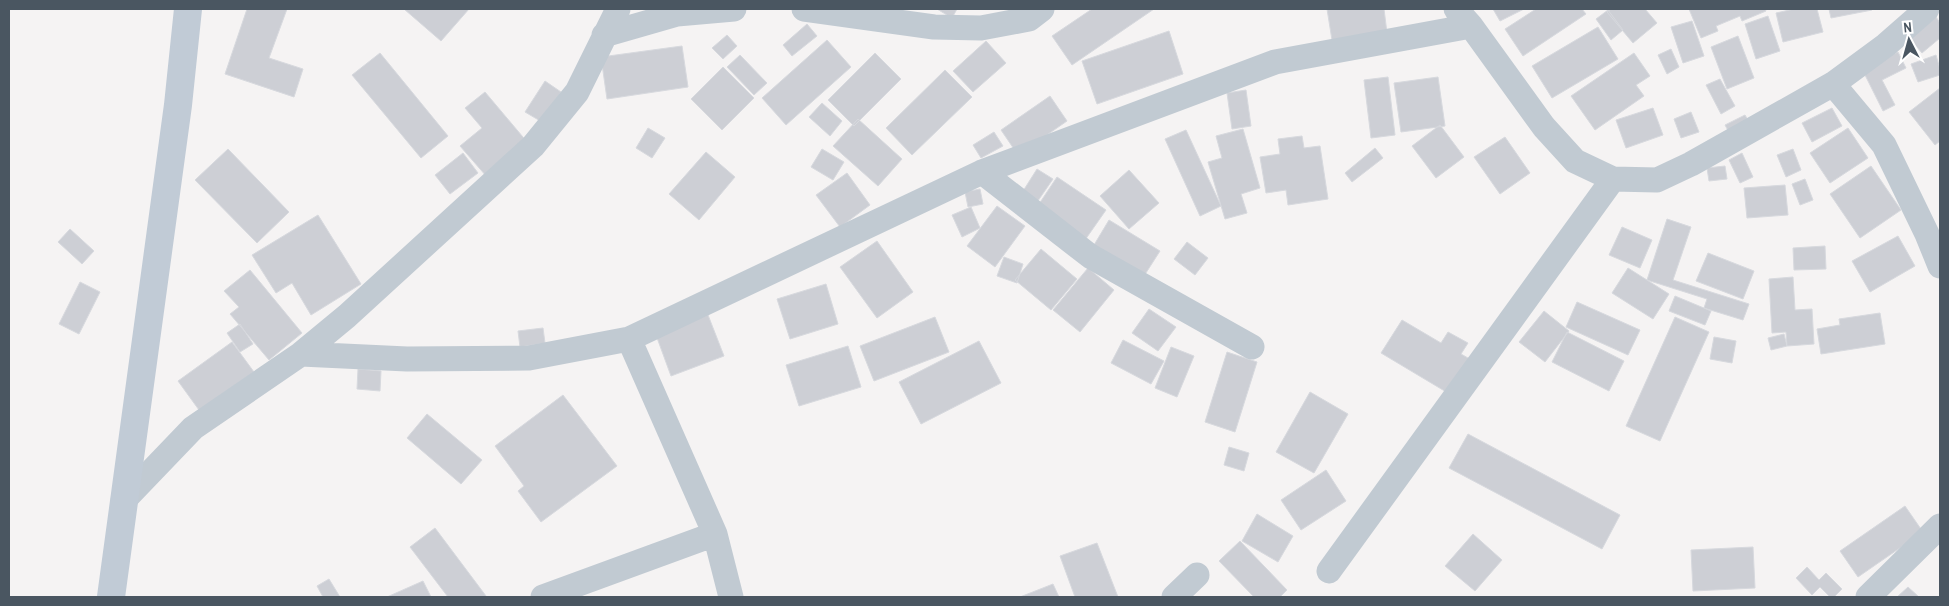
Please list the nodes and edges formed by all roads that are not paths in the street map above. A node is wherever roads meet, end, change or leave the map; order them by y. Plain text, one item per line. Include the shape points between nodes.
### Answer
1 (188, 9) edge
2 (618, 9) edge
3 (734, 9) edge
4 (804, 9) edge
5 (1042, 9) edge
6 (1927, 9) edge
7 (1463, 17) edge
8 (604, 35) junction
9 (1833, 84) junction
10 (982, 172) junction
11 (1613, 179) junction
12 (1940, 266) edge
13 (629, 339) junction
14 (1252, 347) dead end
15 (301, 354) junction
16 (123, 501) junction
17 (1940, 526) edge
18 (715, 534) junction
19 (1330, 571) dead end
20 (1197, 575) dead end
21 (111, 597) edge
22 (543, 597) edge
23 (731, 597) edge
24 (1174, 597) edge
25 (1868, 597) edge

1 - 16 main road via 178,104
2 - 8 street
3 - 8 street via 677,14
4 - 5 street via 934,27 981,28 1029,20
6 - 9 street via 1886,45
7 - 10 street via 1275,62
7 - 11 street via 1544,127 1575,161
8 - 15 street via 577,92 533,146
9 - 11 street via 1657,180
9 - 12 street via 1884,145
10 - 13 street
10 - 14 street via 1090,256
11 - 19 street
13 - 15 street via 529,358 407,359
13 - 18 street
15 - 16 street via 193,428
16 - 21 main road
17 - 25 street
18 - 22 street
18 - 23 street
20 - 24 street

